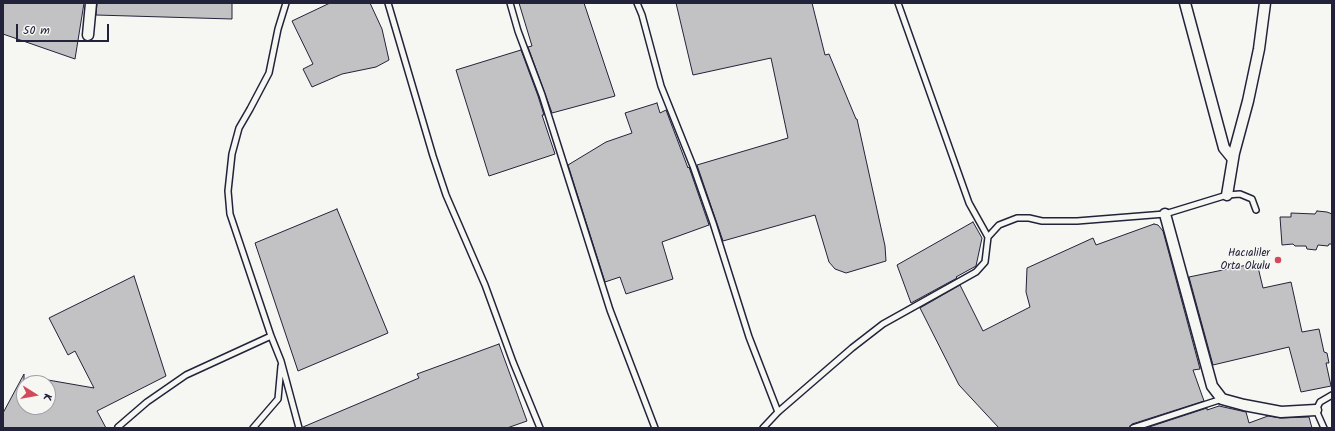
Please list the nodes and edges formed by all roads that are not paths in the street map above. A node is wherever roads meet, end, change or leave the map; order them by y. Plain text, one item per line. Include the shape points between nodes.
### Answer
1 (91, 3) edge
2 (286, 3) edge
3 (388, 3) edge
4 (510, 3) edge
5 (637, 3) edge
6 (898, 3) edge
7 (1185, 3) edge
8 (1265, 3) edge
9 (88, 35) dead end
10 (1233, 158) junction
11 (1227, 195) junction
12 (1256, 210) dead end
13 (1165, 214) junction
14 (988, 238) junction
15 (271, 336) junction
16 (281, 361) junction
17 (1332, 394) edge
18 (1222, 399) junction
19 (1316, 410) junction
20 (778, 412) junction
21 (118, 427) dead end
22 (253, 428) edge
23 (299, 428) edge
24 (540, 428) edge
25 (656, 428) edge
26 (763, 428) edge
27 (1133, 428) edge
28 (1324, 428) edge

1 - 9 street
2 - 15 lane via 269,73 239,128 232,154 228,191 230,214
3 - 24 lane via 446,195 485,284 512,362
4 - 25 lane via 610,310
5 - 20 lane via 661,86 693,166 749,337
6 - 14 lane via 969,203
7 - 10 street via 1224,148
8 - 10 street via 1256,64
10 - 11 street
11 - 12 lane via 1240,194 1252,199
11 - 13 lane
13 - 14 lane via 1042,221 1017,218 999,225
13 - 18 street via 1212,386
14 - 20 lane via 985,262 976,272 883,324
15 - 16 lane
15 - 21 lane via 186,375 147,402
16 - 22 lane via 278,399
16 - 23 lane
17 - 19 lane via 1320,402
18 - 19 street via 1281,412
18 - 27 lane
19 - 28 lane
20 - 26 lane

